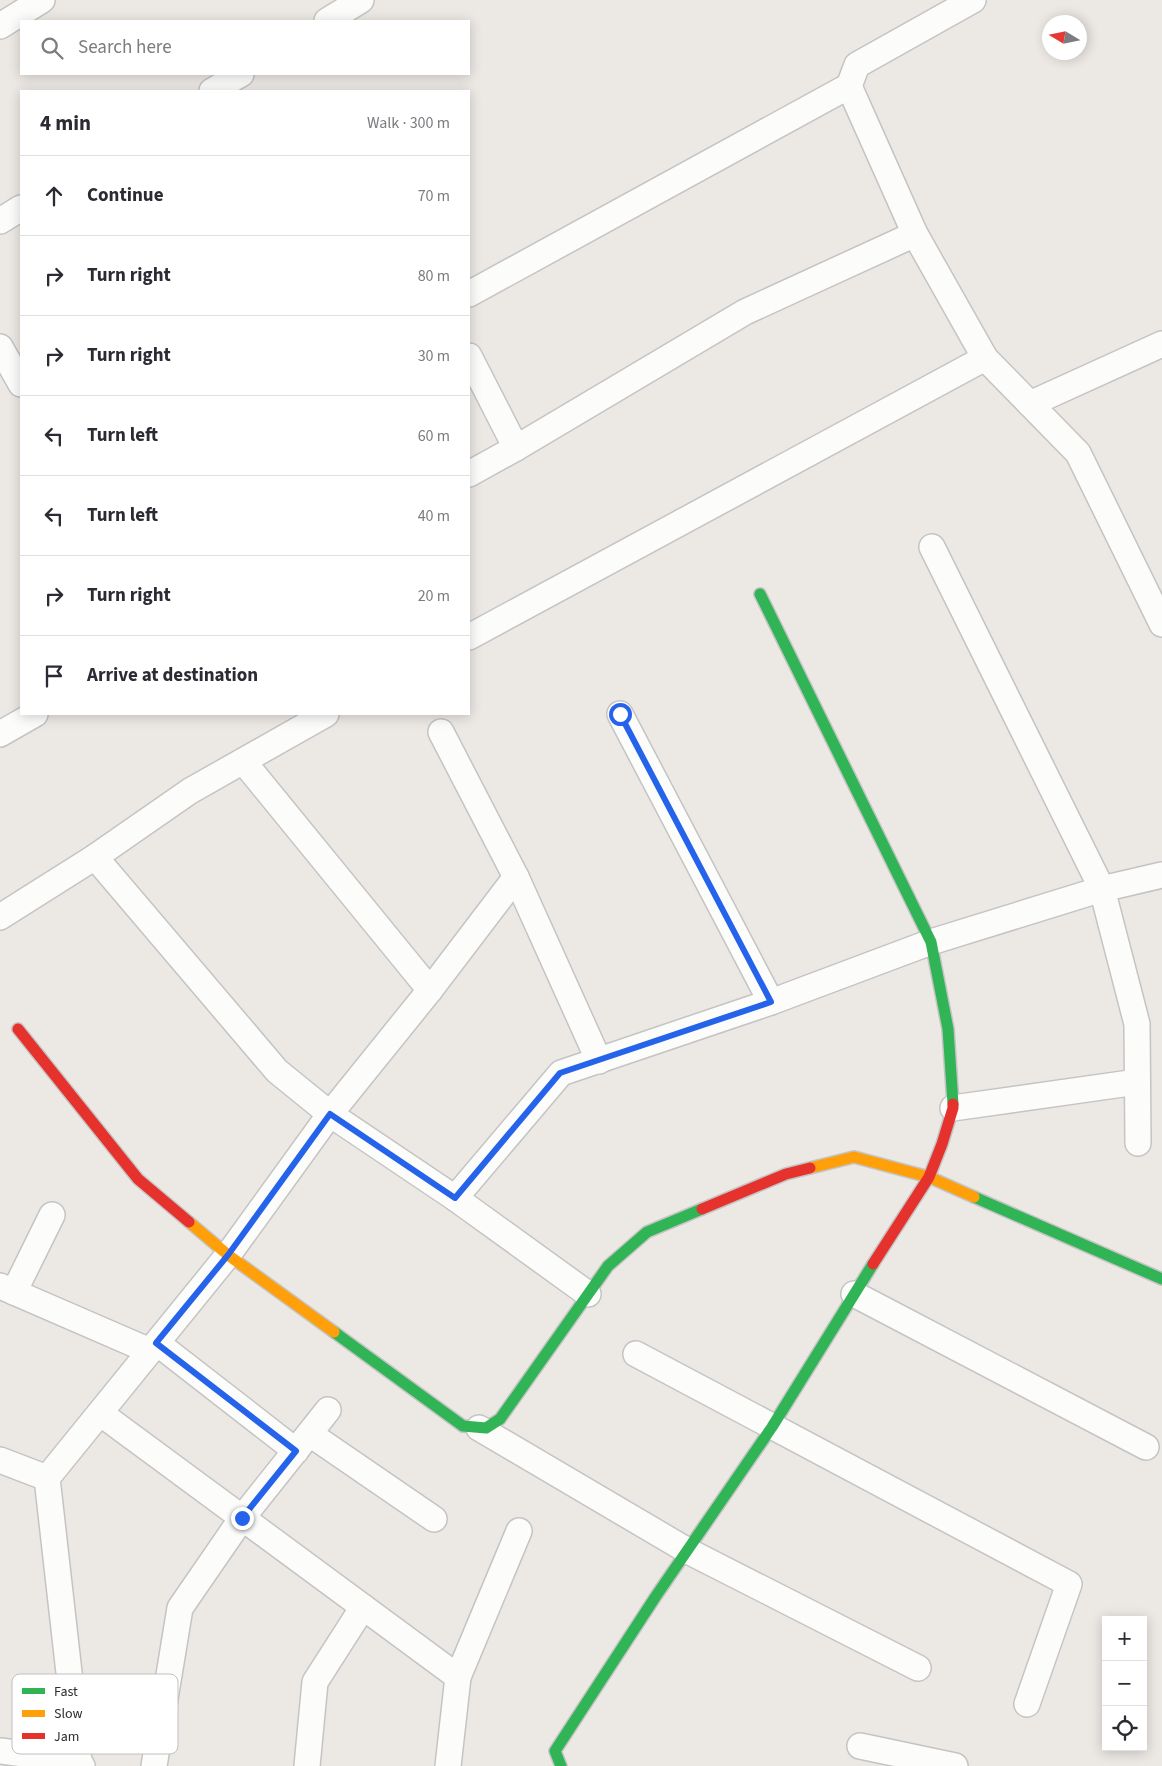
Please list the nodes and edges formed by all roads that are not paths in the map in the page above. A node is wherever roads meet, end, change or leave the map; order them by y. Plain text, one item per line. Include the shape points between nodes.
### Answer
1 (42, 0) edge
2 (361, 0) edge
3 (973, 0) edge
4 (328, 20) edge
5 (0, 26) edge
6 (239, 75) edge
7 (849, 86) junction
8 (214, 90) edge
9 (20, 209) edge
10 (0, 221) edge
11 (915, 234) junction
12 (470, 293) edge
13 (1162, 344) edge
14 (0, 347) edge
15 (470, 358) edge
16 (985, 358) junction
17 (20, 382) edge
18 (1030, 404) junction
19 (516, 448) junction
20 (470, 473) edge
21 (932, 547) dead end
22 (760, 594) dead end
23 (1162, 624) edge
24 (470, 636) edge
25 (620, 714) dead end
26 (33, 715) edge
27 (324, 715) edge
28 (441, 732) dead end
29 (0, 734) edge
30 (242, 761) junction
31 (95, 857) junction
32 (1162, 875) edge
33 (516, 877) junction
34 (1102, 889) junction
35 (0, 917) edge
36 (931, 942) junction
37 (430, 990) junction
38 (771, 1002) junction
39 (18, 1029) dead end
40 (599, 1061) junction
41 (1137, 1082) junction
42 (953, 1108) junction
43 (330, 1114) junction
44 (1138, 1143) dead end
45 (929, 1177) junction
46 (455, 1198) junction
47 (52, 1215) dead end
48 (228, 1255) junction
49 (1162, 1278) edge
50 (7, 1289) edge
51 (588, 1294) junction
52 (854, 1294) junction
53 (153, 1347) junction
54 (636, 1354) dead end
55 (328, 1410) dead end
56 (100, 1413) junction
57 (772, 1427) junction
58 (478, 1428) junction
59 (303, 1442) junction
60 (1146, 1447) dead end
61 (0, 1460) edge
62 (47, 1478) junction
63 (242, 1518) junction
64 (434, 1519) dead end
65 (519, 1530) dead end
66 (688, 1551) junction
67 (363, 1607) junction
68 (918, 1668) dead end
69 (70, 1674) edge
70 (169, 1674) edge
71 (458, 1677) junction
72 (1027, 1704) dead end
73 (860, 1746) dead end
74 (20, 1754) edge
75 (80, 1763) edge
76 (306, 1766) edge
77 (448, 1766) edge
78 (562, 1766) edge
79 (955, 1766) edge

1 - 5 street
2 - 4 street
3 - 7 street via 857,65
6 - 8 street
7 - 11 street
7 - 12 street
9 - 10 street
11 - 16 street
11 - 19 street via 745,312
13 - 18 street
14 - 17 street
15 - 19 street
16 - 18 street
16 - 24 street
18 - 23 street via 1078,453
19 - 20 street
21 - 34 street
22 - 36 street
25 - 38 street
26 - 29 street
27 - 30 street
28 - 33 street
30 - 31 street via 190,791
30 - 37 street
31 - 35 street
31 - 43 street via 277,1071
32 - 34 street
33 - 37 street
33 - 40 street
34 - 36 street
34 - 41 street via 1137,1024
36 - 38 street
36 - 42 street via 948,1029
37 - 43 street
38 - 40 street
39 - 48 street via 138,1179
40 - 46 street via 560,1073
41 - 42 street
41 - 44 street
42 - 45 street
43 - 46 street
43 - 48 street
45 - 49 street
45 - 51 street via 854,1157 786,1174 647,1232 608,1266
45 - 52 street
46 - 51 street
47 - 50 street
48 - 53 street
48 - 58 street via 463,1426
50 - 53 street
51 - 58 street via 500,1420 486,1428
52 - 57 street
52 - 60 street
53 - 56 street
53 - 59 street
54 - 57 street
55 - 59 street
56 - 62 street
56 - 63 street
57 - 66 street
57 - 72 street via 1069,1584
58 - 66 street
59 - 63 street
59 - 64 street
61 - 62 street
62 - 69 street
63 - 67 street
63 - 70 street via 180,1608
65 - 71 street
66 - 68 street
66 - 78 street via 554,1750
67 - 71 street
67 - 76 street via 315,1682
71 - 77 street
73 - 79 street
74 - 75 street

